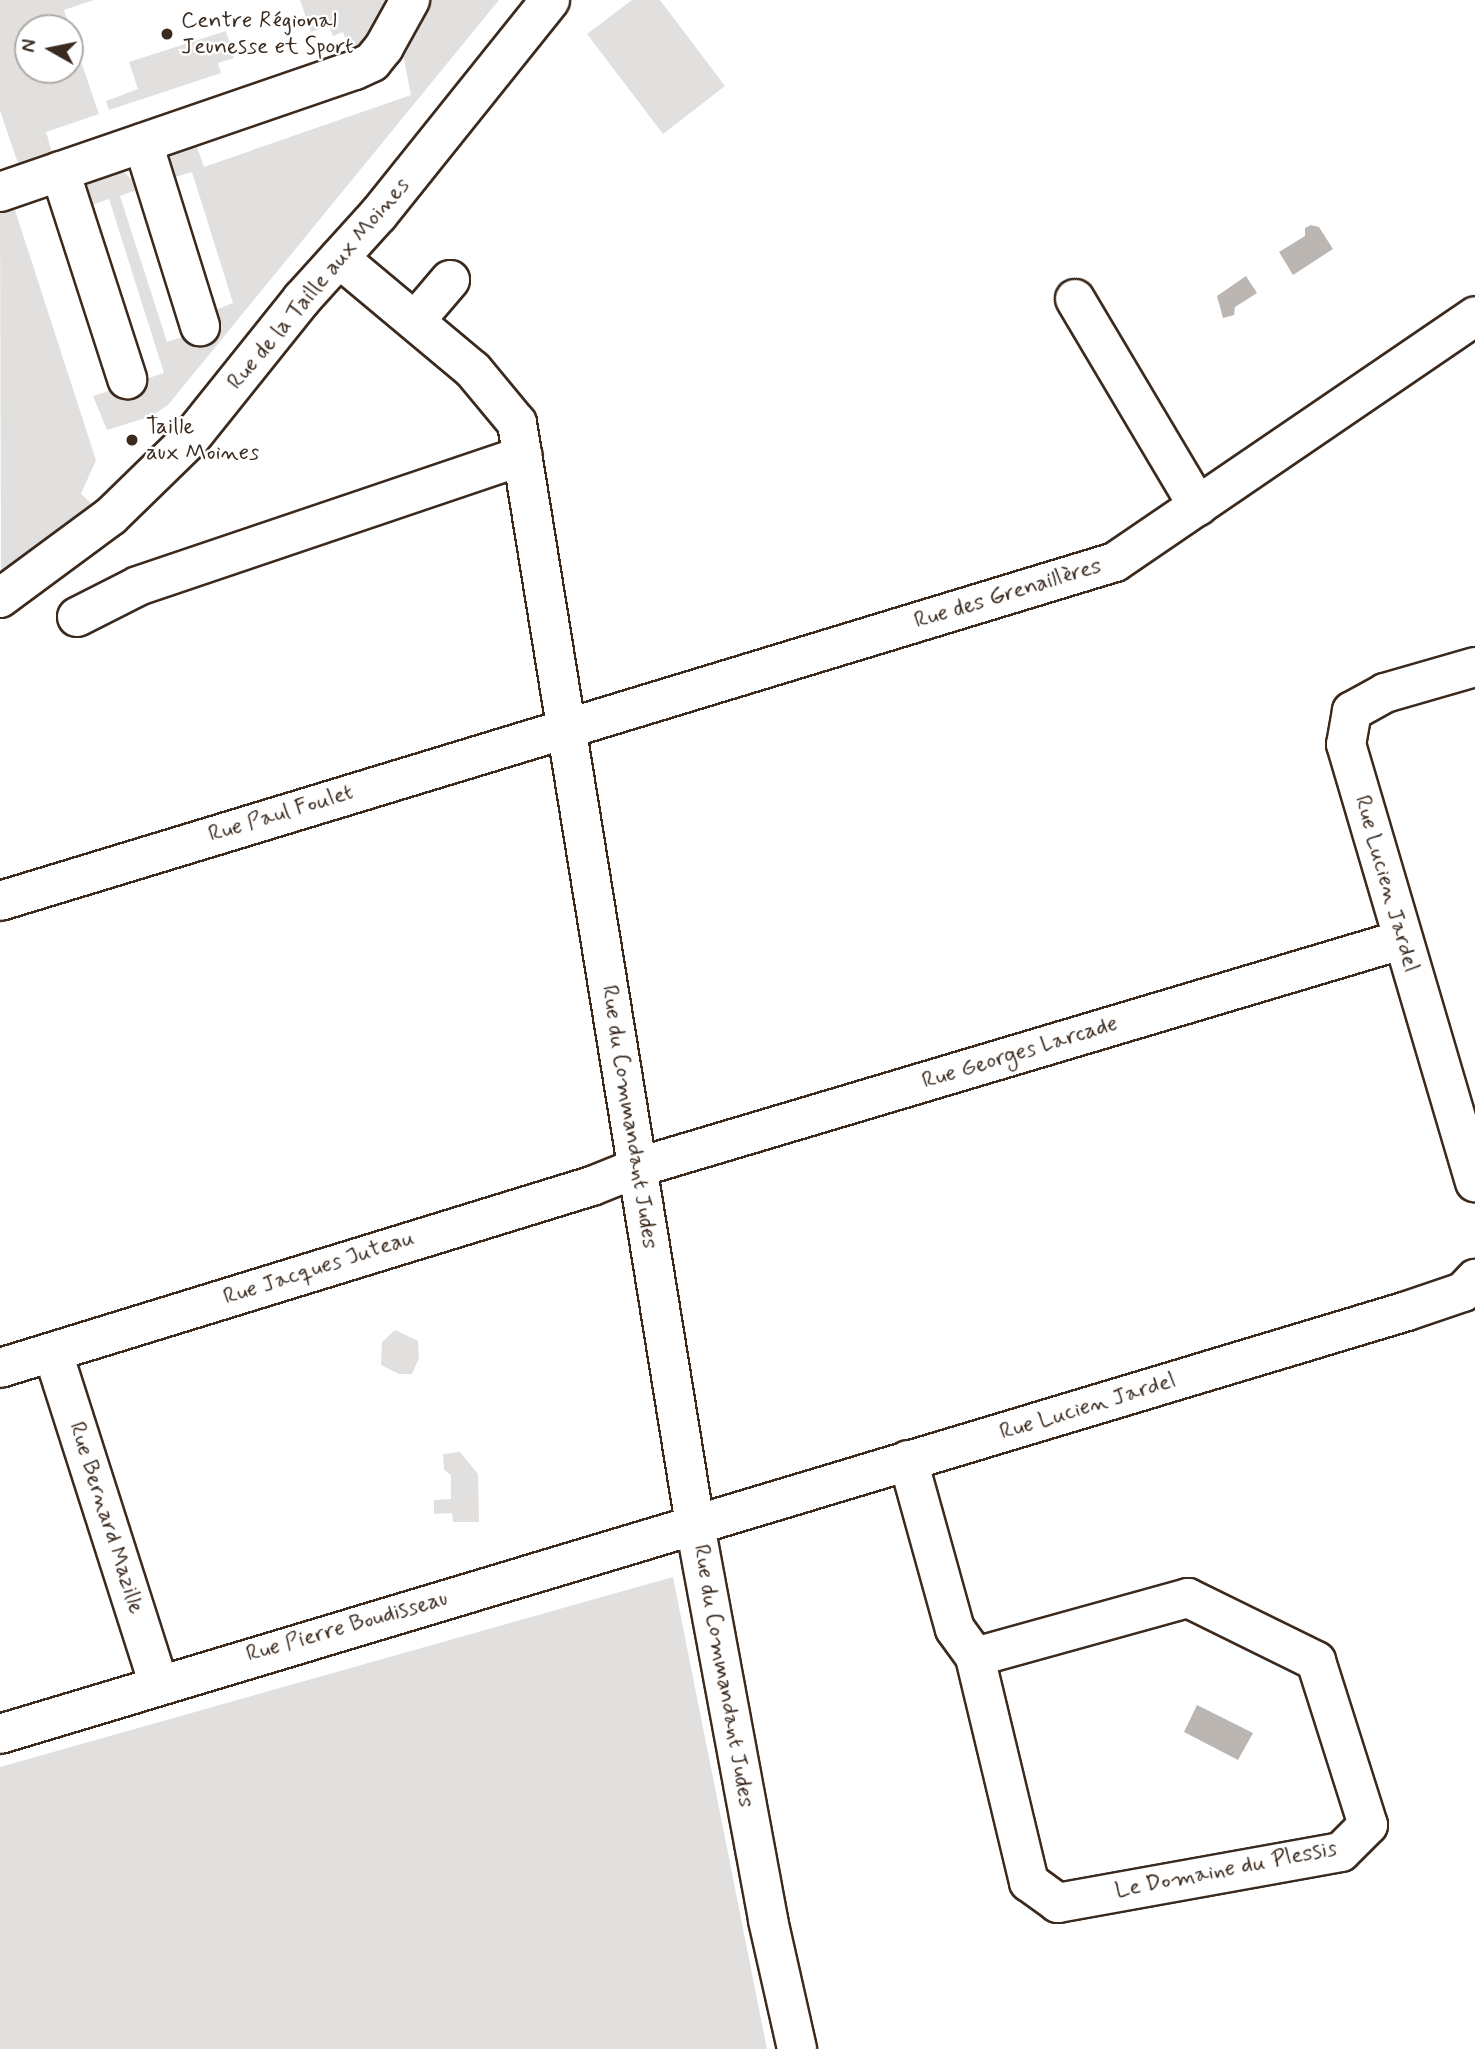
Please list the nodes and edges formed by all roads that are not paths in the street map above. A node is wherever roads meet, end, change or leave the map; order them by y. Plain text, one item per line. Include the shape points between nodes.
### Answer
1 (410, 0) edge
2 (550, 0) edge
3 (143, 143) junction
4 (60, 172) junction
5 (0, 192) edge
6 (339, 258) junction
7 (450, 280) dead end
8 (1075, 299) dead end
9 (1475, 316) edge
10 (415, 321) junction
11 (201, 326) dead end
12 (127, 379) dead end
13 (523, 456) junction
14 (1198, 506) junction
15 (0, 598) edge
16 (77, 617) dead end
17 (1475, 667) edge
18 (564, 730) junction
19 (0, 901) edge
20 (1402, 940) junction
21 (1473, 1165) edge
22 (639, 1167) junction
23 (1475, 1279) edge
24 (53, 1353) junction
25 (0, 1368) edge
26 (908, 1461) junction
27 (695, 1525) junction
28 (975, 1657) junction
29 (158, 1683) junction
30 (0, 1734) edge
31 (797, 2049) edge

1 - 3 street via 372,62
2 - 6 street, Rue de la Taille aux Moines
3 - 4 street
3 - 11 street
4 - 5 street
4 - 12 street
6 - 10 street, Rue du Commandant Judes
6 - 15 street, Rue de la Taille aux Moines via 149,482 47,567
7 - 10 street
8 - 14 street
9 - 14 street, Rue des Grenaillères
10 - 13 street, Rue du Commandant Judes via 473,370 517,423
13 - 16 street via 138,586
13 - 18 street, Rue du Commandant Judes
14 - 18 street, Rue des Grenaillères via 1115,562
17 - 20 street, Rue Lucien Jardel via 1385,694 1352,710 1346,744
18 - 19 street, Rue Paul Foulet
18 - 22 street, Rue du Commandant Judes
20 - 21 street, Rue Lucien Jardel
20 - 22 street, Rue Georges Larcade
22 - 24 street, Rue Jacques Juteau via 592,1186
22 - 27 street, Rue du Commandant Judes
23 - 26 street, Rue Lucien Jardel via 1463,1292 1407,1311
24 - 25 street, Rue Jacques Juteau
24 - 29 street, Rue Bernard Mazille
26 - 27 street, Rue Lucien Jardel
26 - 28 street, Le Domaine du Plessis via 955,1629
27 - 29 street, Rue Pierre Boudisseau
27 - 31 street, Rue du Commandant Judes via 768,1920
28 - 28 street, Le Domaine du Plessis via 1188,1598 1316,1661 1368,1825 1341,1852 1058,1903 1029,1882
29 - 30 street, Rue Pierre Boudisseau

